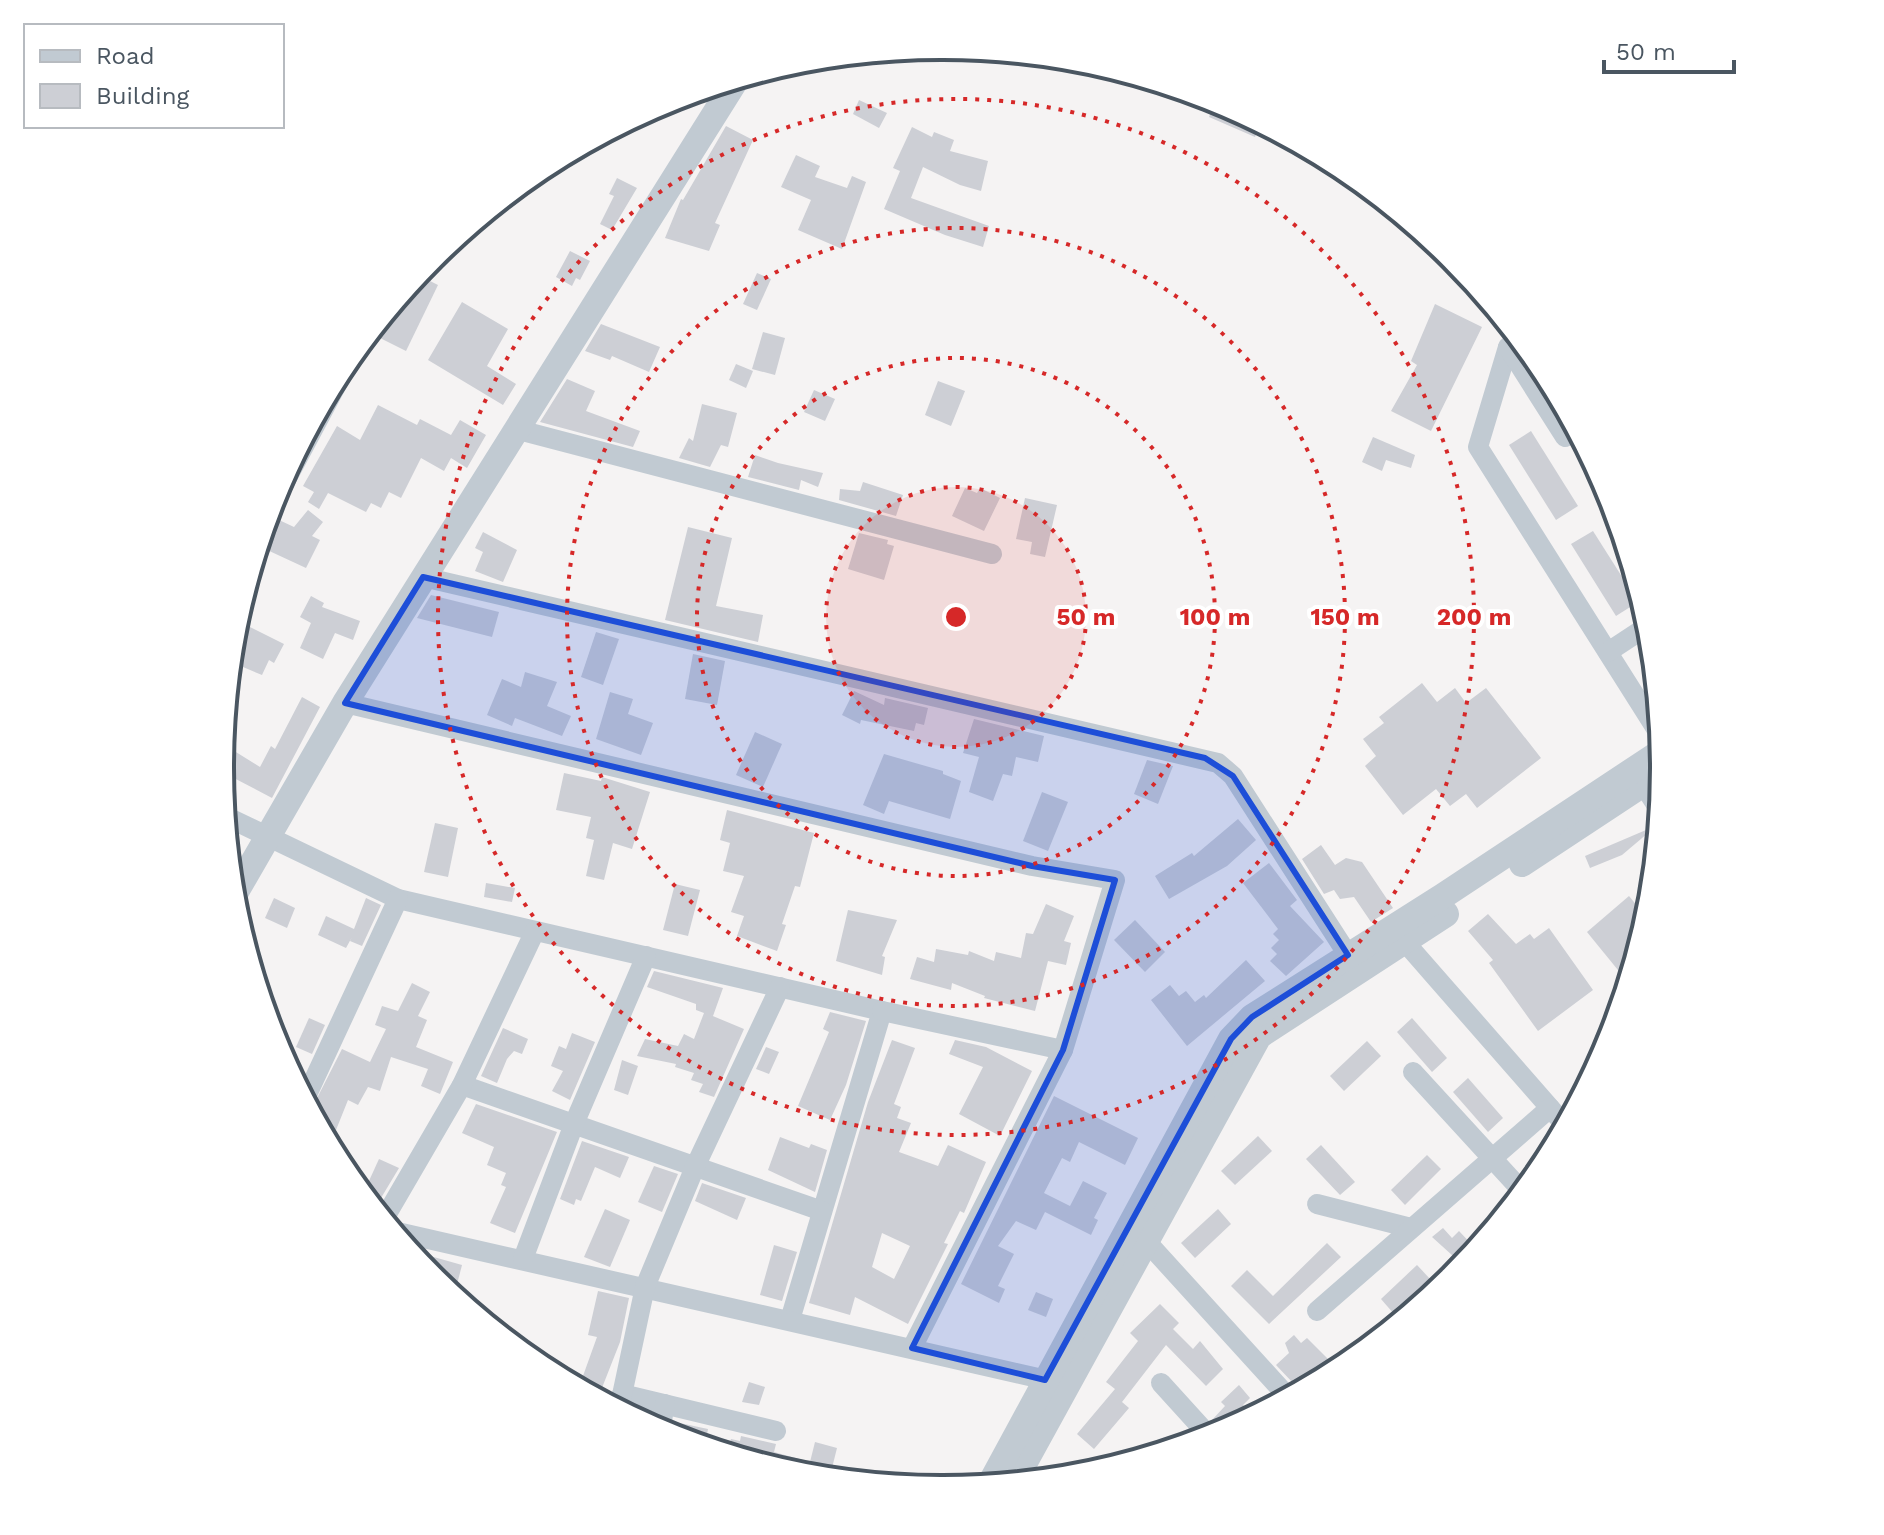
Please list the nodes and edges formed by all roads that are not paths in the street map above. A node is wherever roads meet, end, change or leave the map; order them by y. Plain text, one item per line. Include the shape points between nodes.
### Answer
1 (727, 94) edge
2 (1512, 349) edge
3 (1536, 384) edge
4 (515, 429) junction
5 (1567, 436) edge
6 (992, 554) dead end
7 (423, 577) junction
8 (1637, 633) edge
9 (1608, 652) junction
10 (345, 703) junction
11 (1647, 715) edge
12 (1646, 775) edge
13 (237, 821) edge
14 (268, 835) junction
15 (244, 878) edge
16 (398, 899) junction
17 (535, 931) junction
18 (1398, 935) junction
19 (1348, 955) junction
20 (646, 956) junction
21 (780, 987) junction
22 (882, 1011) junction
23 (1063, 1050) junction
24 (1413, 1072) dead end
25 (462, 1085) junction
26 (311, 1087) edge
27 (1550, 1108) junction
28 (1557, 1116) edge
29 (574, 1124) junction
30 (1493, 1158) junction
31 (695, 1167) junction
32 (1514, 1182) edge
33 (1317, 1204) dead end
34 (390, 1209) edge
35 (822, 1211) junction
36 (1411, 1228) junction
37 (1138, 1232) junction
38 (411, 1235) edge
39 (523, 1259) junction
40 (645, 1287) junction
41 (1317, 1311) dead end
42 (790, 1320) junction
43 (912, 1348) junction
44 (1056, 1382) junction
45 (1161, 1383) dead end
46 (1280, 1388) edge
47 (621, 1398) edge
48 (630, 1402) edge
49 (665, 1404) junction
50 (663, 1417) edge
51 (1200, 1426) edge
52 (776, 1431) dead end
53 (1019, 1470) edge
54 (998, 1472) edge

1 - 4 street
2 - 9 street via 1478,447
3 - 5 street
4 - 6 street
4 - 7 street
7 - 10 street
7 - 19 street via 1218,763 1233,776
8 - 9 street
9 - 11 street
10 - 14 street
10 - 23 street via 1032,866 1115,880
12 - 18 street
13 - 14 street
14 - 15 street
14 - 16 street
16 - 17 street
16 - 26 street
17 - 20 street
17 - 25 street
18 - 19 street
18 - 27 street
18 - 37 street via 1259,1036
19 - 37 street via 1252,1017 1231,1039
20 - 21 street
20 - 29 street
21 - 22 street
21 - 31 street
22 - 23 street
22 - 35 street
23 - 43 street
24 - 30 street
25 - 29 street
25 - 34 street
27 - 28 street
27 - 30 street
29 - 31 street
29 - 39 street
30 - 32 street
30 - 36 street
31 - 35 street
31 - 40 street
33 - 36 street
35 - 42 street
36 - 41 street
37 - 44 street
37 - 46 street
38 - 39 street
39 - 40 street
40 - 42 street
40 - 47 street
42 - 43 street
43 - 44 street
44 - 53 street
44 - 54 street
45 - 51 street
48 - 49 street
49 - 50 street
49 - 52 street

